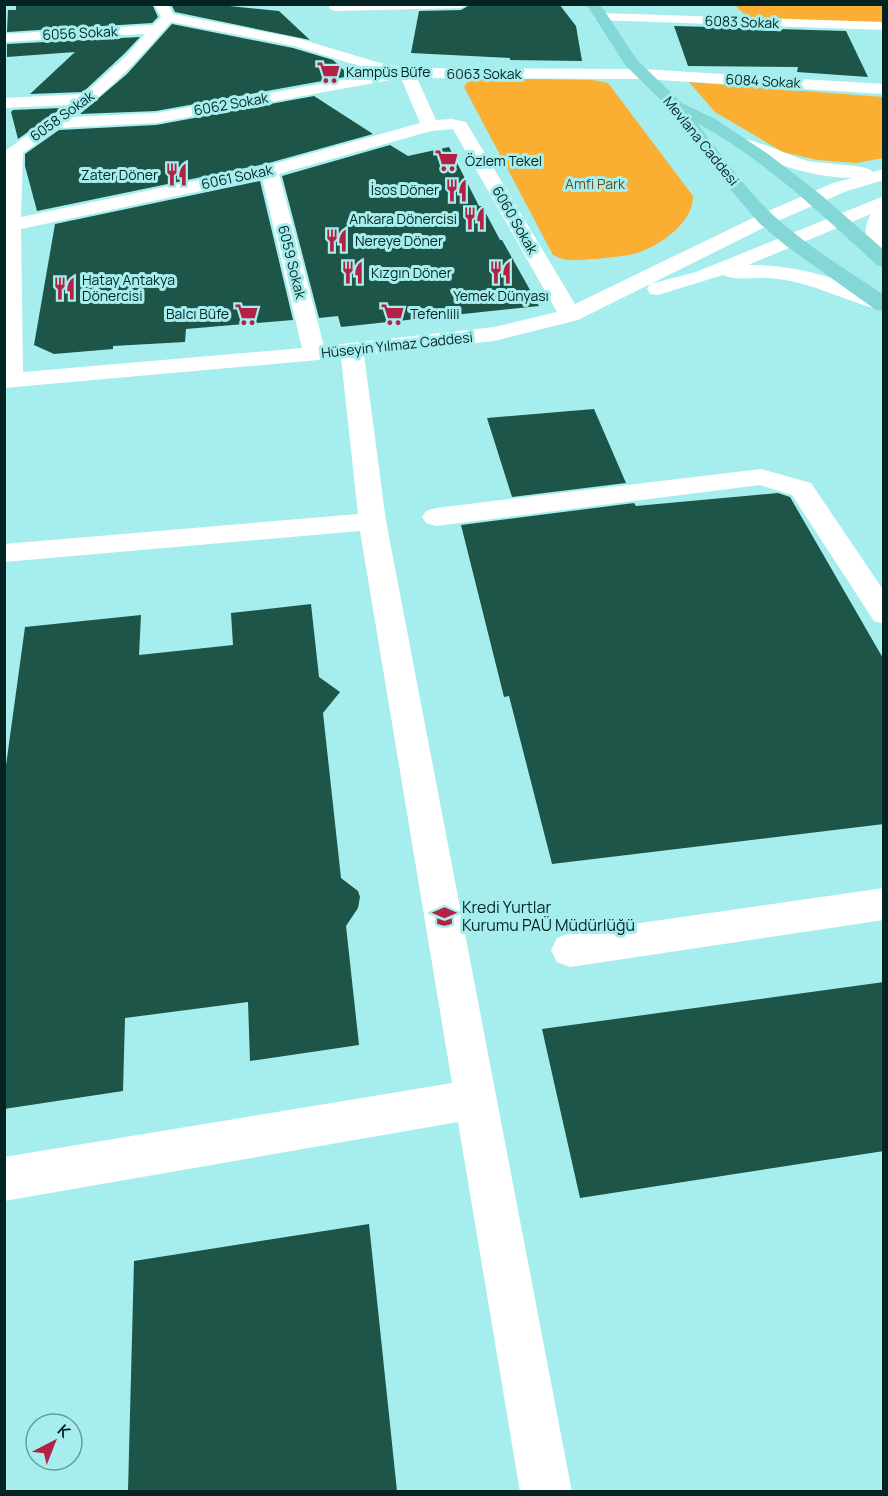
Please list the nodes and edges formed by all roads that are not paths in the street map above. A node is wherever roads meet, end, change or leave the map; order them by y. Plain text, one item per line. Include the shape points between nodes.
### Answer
1 (461, 4) edge
2 (726, 4) edge
3 (334, 9) edge
4 (164, 11) edge
5 (597, 11) edge
6 (740, 21) junction
7 (156, 28) junction
8 (312, 28) dead end
9 (881, 29) edge
10 (4, 38) edge
11 (297, 42) junction
12 (407, 73) junction
13 (642, 74) junction
14 (884, 89) edge
15 (88, 99) junction
16 (4, 103) edge
17 (673, 103) junction
18 (53, 123) junction
19 (430, 126) junction
20 (460, 126) joint
21 (743, 143) junction
22 (269, 171) junction
23 (884, 173) edge
24 (812, 199) junction
25 (884, 202) edge
26 (884, 211) edge
27 (766, 219) junction
28 (839, 221) junction
29 (11, 225) junction
30 (792, 241) junction
31 (884, 260) edge
32 (703, 276) junction
33 (884, 305) edge
34 (570, 315) junction
35 (352, 350) junction
36 (315, 354) junction
37 (8, 381) edge
38 (436, 517) dead end
39 (372, 521) junction
40 (4, 553) edge
41 (884, 614) edge
42 (884, 904) edge
43 (570, 950) dead end
44 (476, 1099) junction
45 (4, 1179) edge
46 (546, 1491) edge

1 - 3 street
2 - 6 street
4 - 7 street, 6058 Sokak
4 - 11 street, 6063 Sokak
5 - 6 street, 6083 Sokak
5 - 13 main road, Mevlana Caddesi
6 - 9 street, 6083 Sokak
7 - 10 street, 6056 Sokak
7 - 15 street, 6058 Sokak via 131,59
8 - 11 street
11 - 12 street, 6063 Sokak
12 - 13 street, 6063 Sokak
12 - 18 street, 6062 Sokak via 156,118
12 - 19 street
13 - 14 street, 6084 Sokak
13 - 17 main road, Mevlana Caddesi
15 - 16 street
15 - 18 street, 6058 Sokak
17 - 21 main road
17 - 27 main road, Mevlana Caddesi
18 - 29 street, 6058 Sokak via 14,151
19 - 20 street, 6061 Sokak
19 - 22 street, 6061 Sokak
20 - 34 street, 6060 Sokak
21 - 23 street via 819,170
21 - 24 main road
22 - 29 street, 6061 Sokak
22 - 36 street, 6059 Sokak
23 - 24 street
24 - 27 street, Hüseyin Yılmaz Caddesi
24 - 28 main road
25 - 28 street
26 - 31 street via 874,226
27 - 30 main road, Mevlana Caddesi
27 - 34 street, Hüseyin Yılmaz Caddesi
28 - 30 street
28 - 31 main road
29 - 37 street, 6058 Sokak
30 - 32 street
30 - 33 main road, Mevlana Caddesi
32 - 33 street via 743,270 784,272
32 - 34 street
34 - 35 street, Hüseyin Yılmaz Caddesi via 494,334
35 - 36 street, Hüseyin Yılmaz Caddesi
35 - 39 street
36 - 37 street, Hüseyin Yılmaz Caddesi
38 - 41 street via 761,477 802,489
39 - 40 street
39 - 44 street
42 - 43 street
44 - 45 street
44 - 46 street

